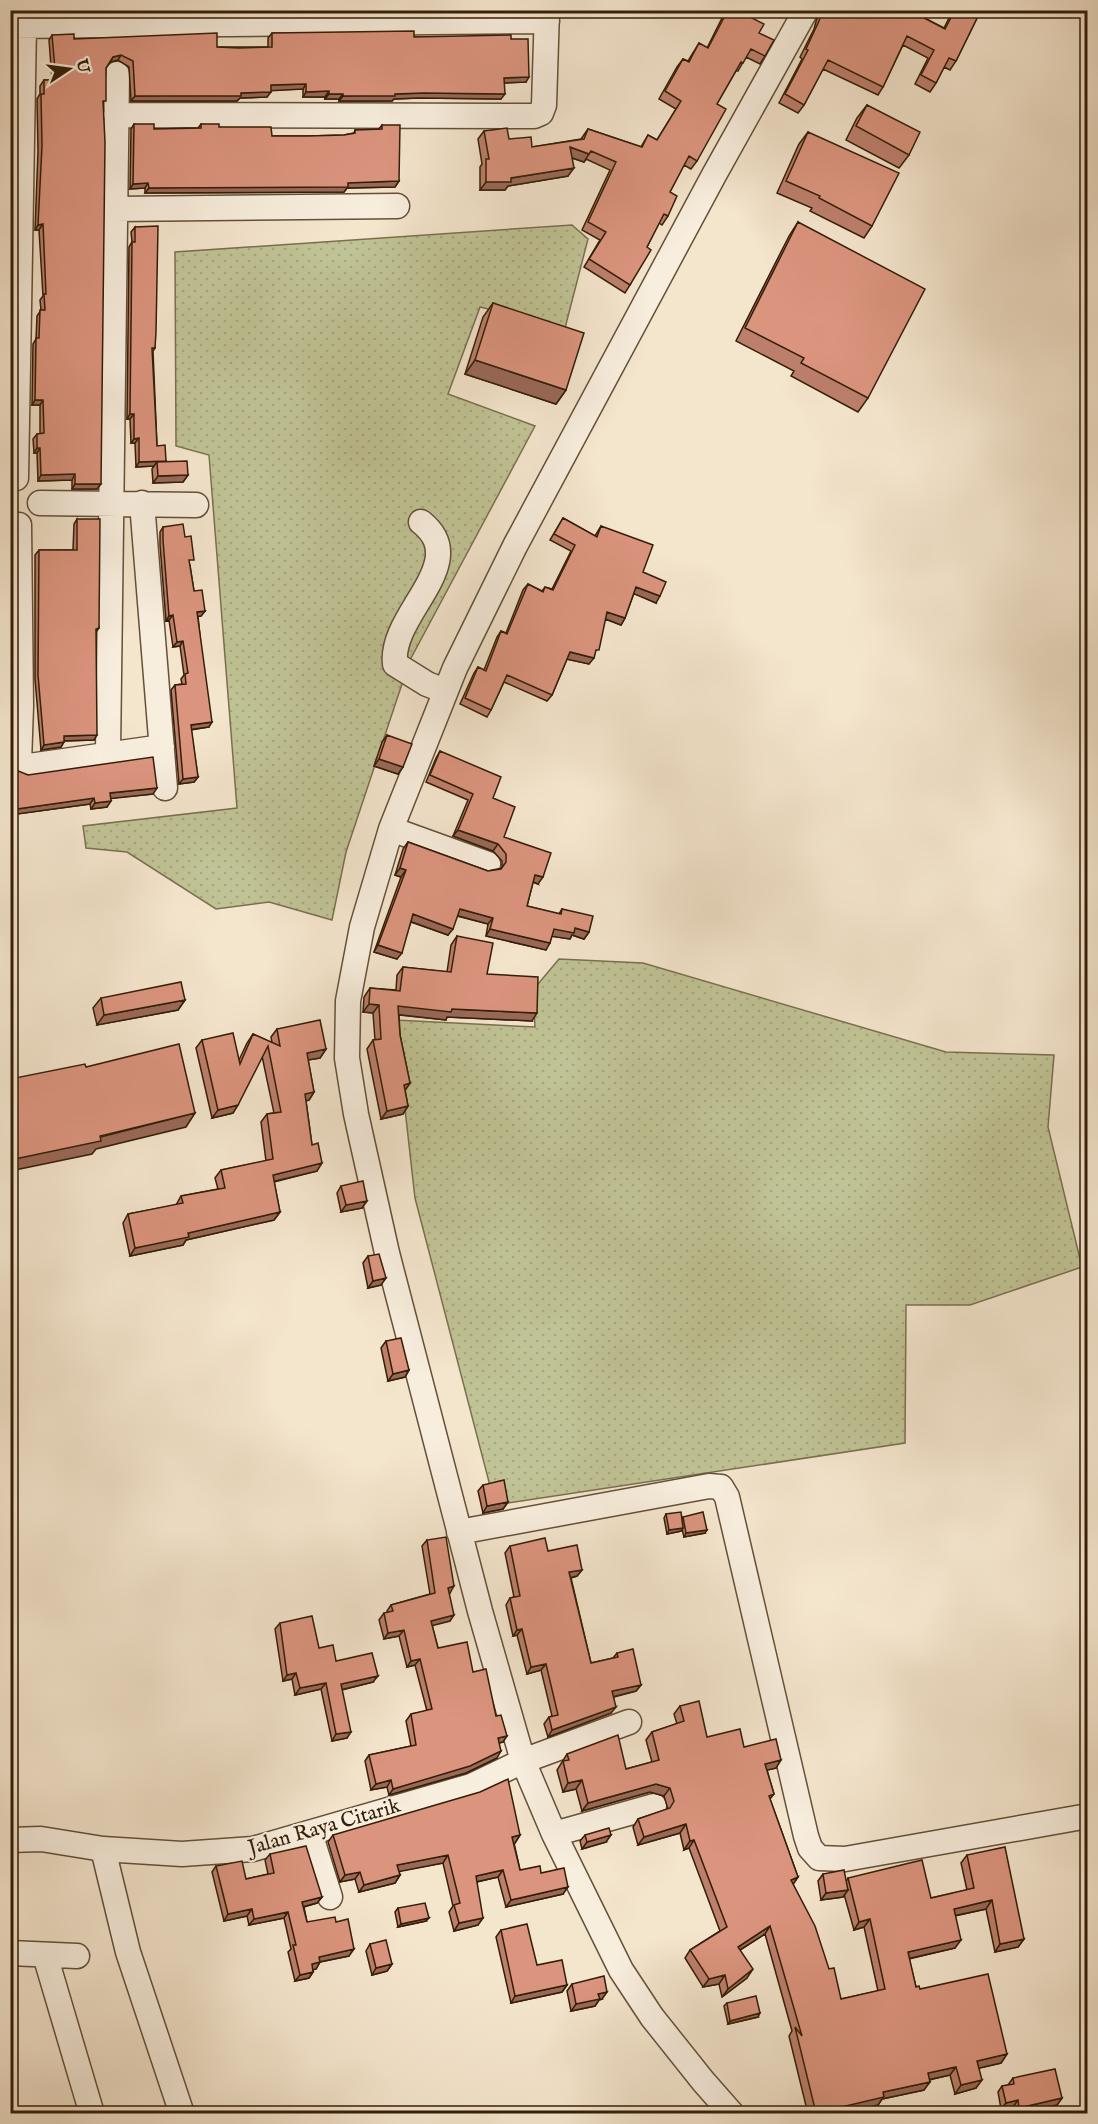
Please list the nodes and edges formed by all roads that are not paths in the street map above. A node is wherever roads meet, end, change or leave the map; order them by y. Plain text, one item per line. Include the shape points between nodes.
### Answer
1 (806, 10) edge
2 (547, 16) edge
3 (17, 25) edge
4 (117, 74) dead end
5 (116, 115) junction
6 (397, 206) dead end
7 (116, 209) junction
8 (13, 479) edge
9 (40, 503) junction
10 (111, 503) junction
11 (142, 503) junction
12 (196, 505) dead end
13 (421, 522) dead end
14 (15, 524) edge
15 (445, 691) junction
16 (16, 706) edge
17 (162, 747) junction
18 (108, 752) junction
19 (165, 788) dead end
20 (391, 829) junction
21 (488, 864) dead end
22 (459, 1532) junction
23 (629, 1722) dead end
24 (523, 1761) junction
25 (654, 1806) dead end
26 (1088, 1816) edge
27 (310, 1833) junction
28 (554, 1834) junction
29 (10, 1840) edge
30 (103, 1850) junction
31 (330, 1897) dead end
32 (10, 1953) edge
33 (45, 1955) junction
34 (78, 1956) dead end
35 (92, 2114) edge
36 (182, 2114) edge
37 (732, 2114) edge

1 - 15 street via 515,546
2 - 3 street
2 - 5 street via 544,105 534,116
3 - 8 street
4 - 5 street
5 - 7 street
6 - 7 street
7 - 10 street
8 - 9 street via 28,481 37,490
9 - 10 street
9 - 14 street via 34,518
10 - 11 street
10 - 18 street
11 - 12 street
11 - 17 street
13 - 15 street via 433,532 440,556 396,642 395,664
14 - 16 street
15 - 20 street
16 - 18 street via 18,758 22,767
17 - 18 street
17 - 19 street
20 - 21 street
20 - 22 street via 352,972 347,1058 387,1253
22 - 24 street
22 - 26 street via 709,1486 721,1487 730,1509 806,1836 819,1858 845,1859
23 - 24 street, Jalan Raya Citarik
24 - 27 street, Jalan Raya Citarik via 471,1786
24 - 28 street
25 - 28 street
27 - 30 street, Jalan Raya Citarik via 253,1849 194,1853
27 - 31 street
28 - 37 street via 639,1998
29 - 30 street, Jalan Raya Citarik via 41,1839
30 - 36 street via 128,1952
32 - 33 street
33 - 34 street
33 - 35 street

